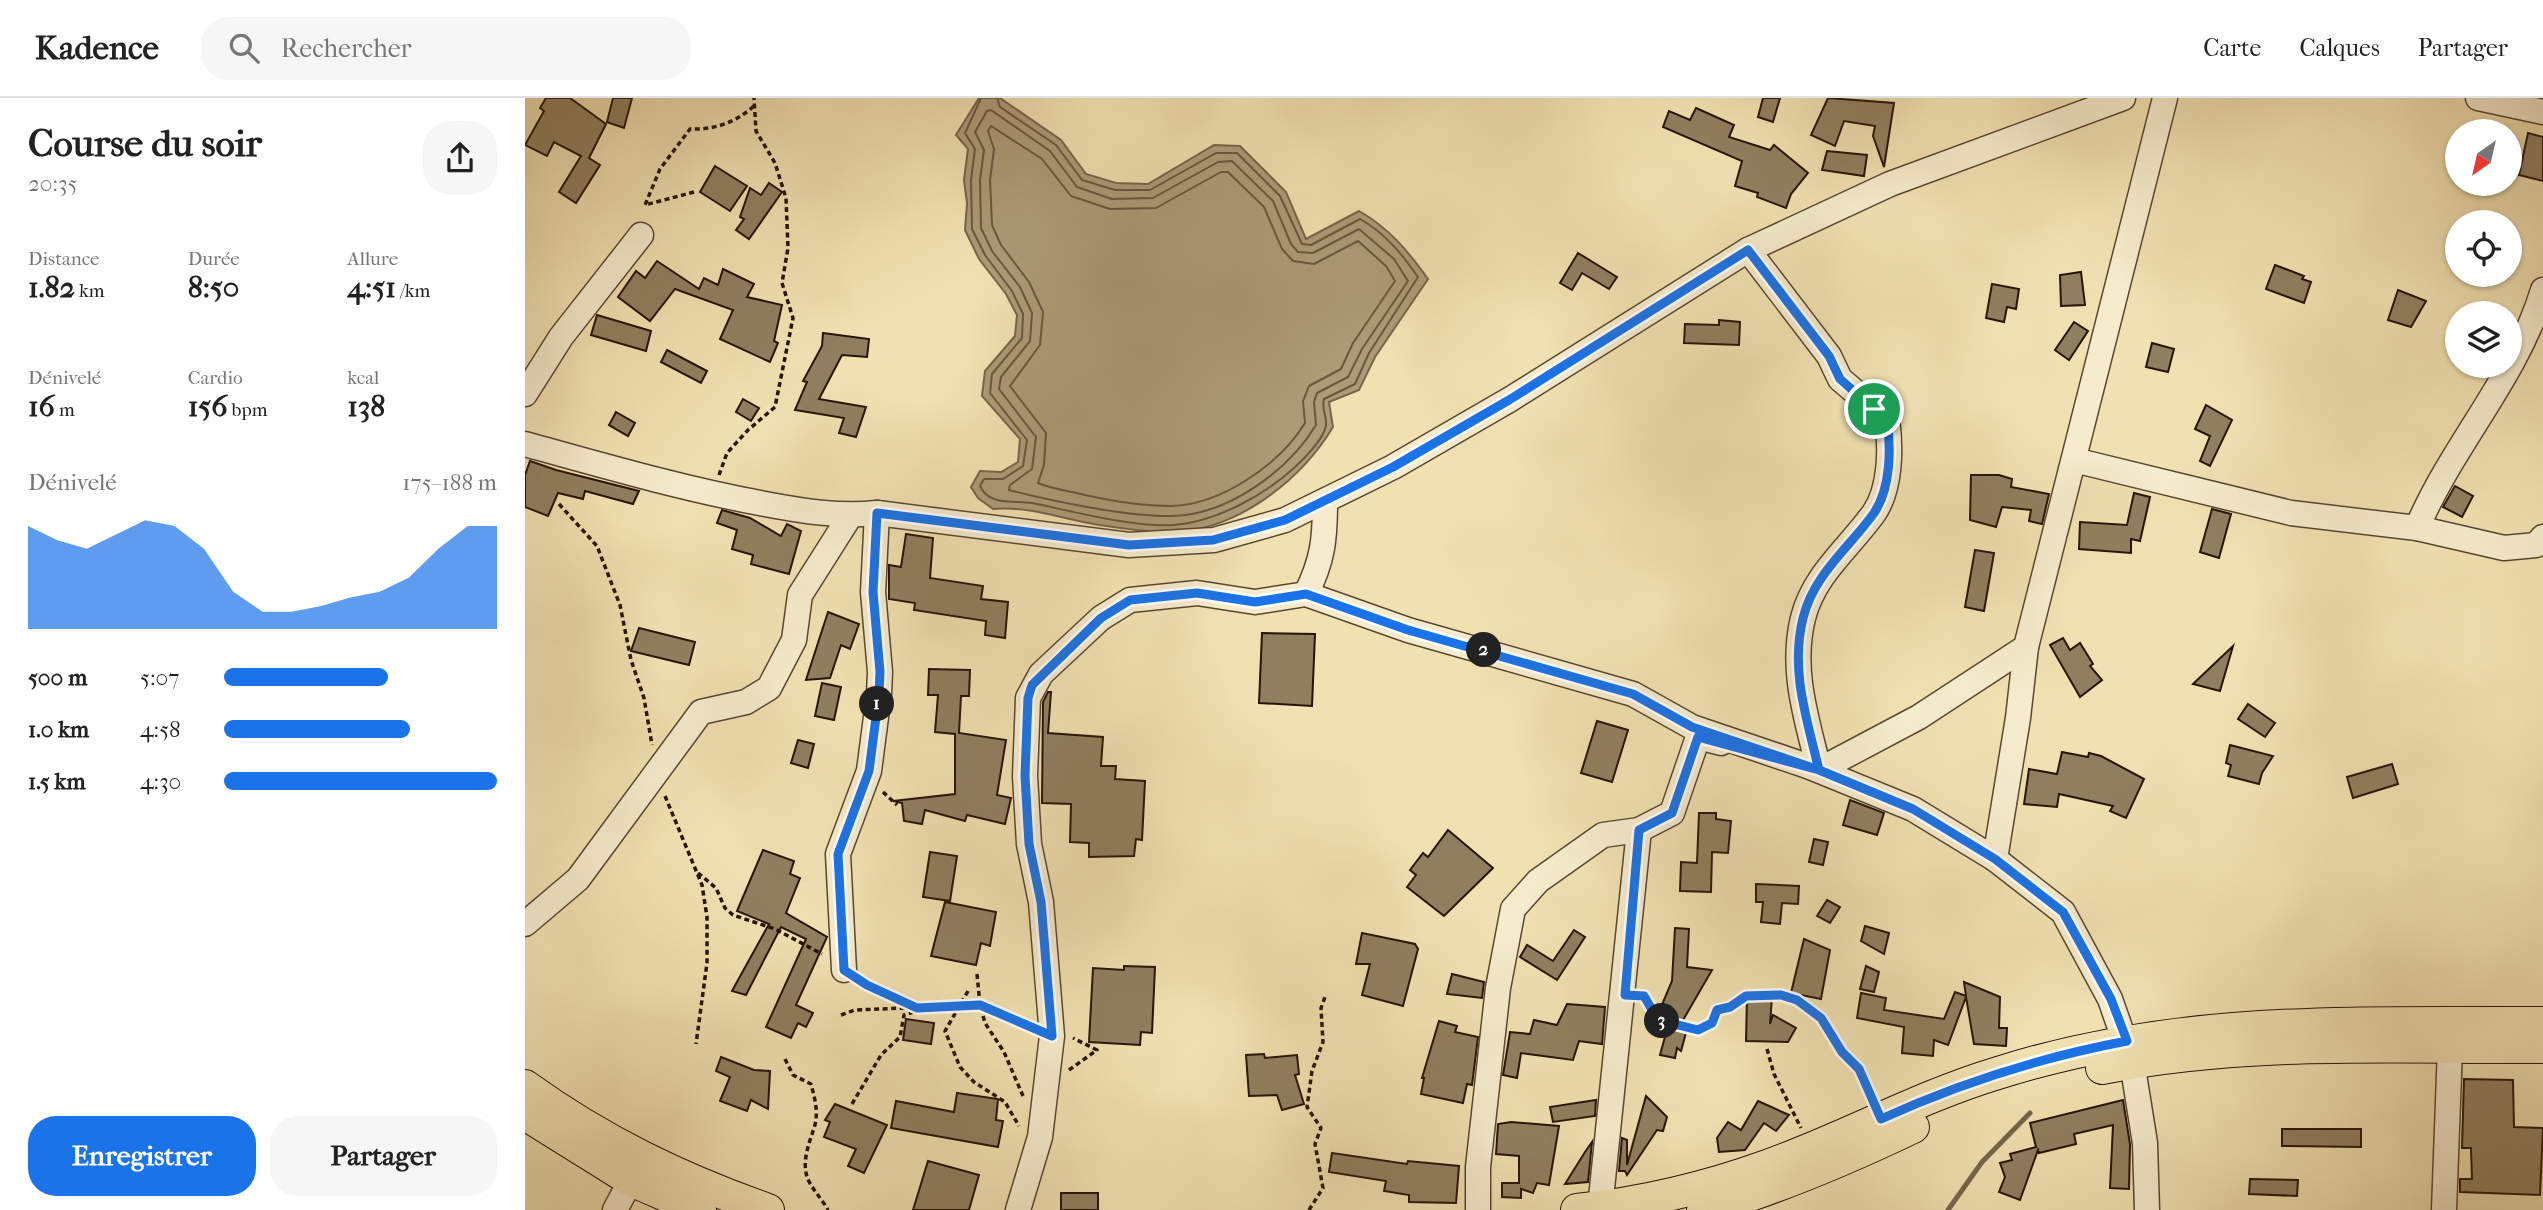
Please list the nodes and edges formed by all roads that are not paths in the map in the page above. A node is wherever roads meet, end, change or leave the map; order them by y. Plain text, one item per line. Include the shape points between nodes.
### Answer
1 (2123, 98) edge
2 (2165, 98) edge
3 (2478, 98) edge
4 (2543, 112) edge
5 (641, 235) dead end
6 (1748, 250) junction
7 (2543, 290) edge
8 (525, 394) edge
9 (525, 444) edge
10 (2074, 460) junction
11 (1325, 500) junction
12 (877, 513) junction
13 (850, 516) junction
14 (2417, 528) junction
15 (2543, 537) edge
16 (1306, 594) junction
17 (2026, 647) junction
18 (1819, 770) junction
19 (1639, 830) junction
20 (1995, 859) junction
21 (525, 924) edge
22 (844, 970) road end
23 (2543, 1023) edge
24 (2543, 1046) edge
25 (2450, 1047) junction
26 (2129, 1051) junction
27 (525, 1086) edge
28 (525, 1114) edge
29 (631, 1180) junction
30 (1589, 1209) edge
31 (615, 1210) edge
32 (700, 1210) edge
33 (768, 1210) edge
34 (1017, 1210) edge
35 (1478, 1210) edge
36 (1703, 1210) edge
37 (2147, 1210) edge
38 (2444, 1210) edge

1 - 6 street via 1890,184
2 - 10 street
3 - 4 street
5 - 8 street via 561,337
6 - 11 street via 1509,400
6 - 18 street via 1829,356 1840,379 1887,419 1885,488 1875,512 1815,587 1803,617 1798,683
7 - 14 street via 2520,348 2435,486
9 - 13 street via 712,493
10 - 14 street via 2291,513
10 - 17 street
11 - 12 street via 1285,520 1213,540 1129,545
11 - 16 street via 1320,566
12 - 13 street
12 - 22 street via 873,592 880,683 869,771 838,854
13 - 21 street via 800,595 795,640 769,688 746,702 701,712 578,878
14 - 15 street via 2504,548 2536,545
16 - 18 street via 1408,630 1633,694 1692,727
16 - 34 street via 1255,602 1197,593 1130,600 1101,618 1032,685 1025,776 1052,1034 1034,1161
17 - 18 street via 1919,717
17 - 20 street
18 - 19 street via 1698,737 1672,813
18 - 20 street via 1913,809
19 - 30 street via 1625,995
19 - 35 street via 1603,835 1538,881 1513,909 1498,988 1478,1167
20 - 26 street via 2063,912 2111,999
23 - 26 main road via 2239,1026
24 - 25 main road
25 - 26 main road
25 - 38 street
26 - 30 main road via 2075,1051 1997,1073 1809,1150 1714,1183
26 - 36 main road via 2080,1072 1961,1107 1835,1164 1757,1195
26 - 37 street via 2144,1143
27 - 33 main road via 597,1135 651,1164
28 - 29 main road
29 - 31 street
29 - 32 main road

